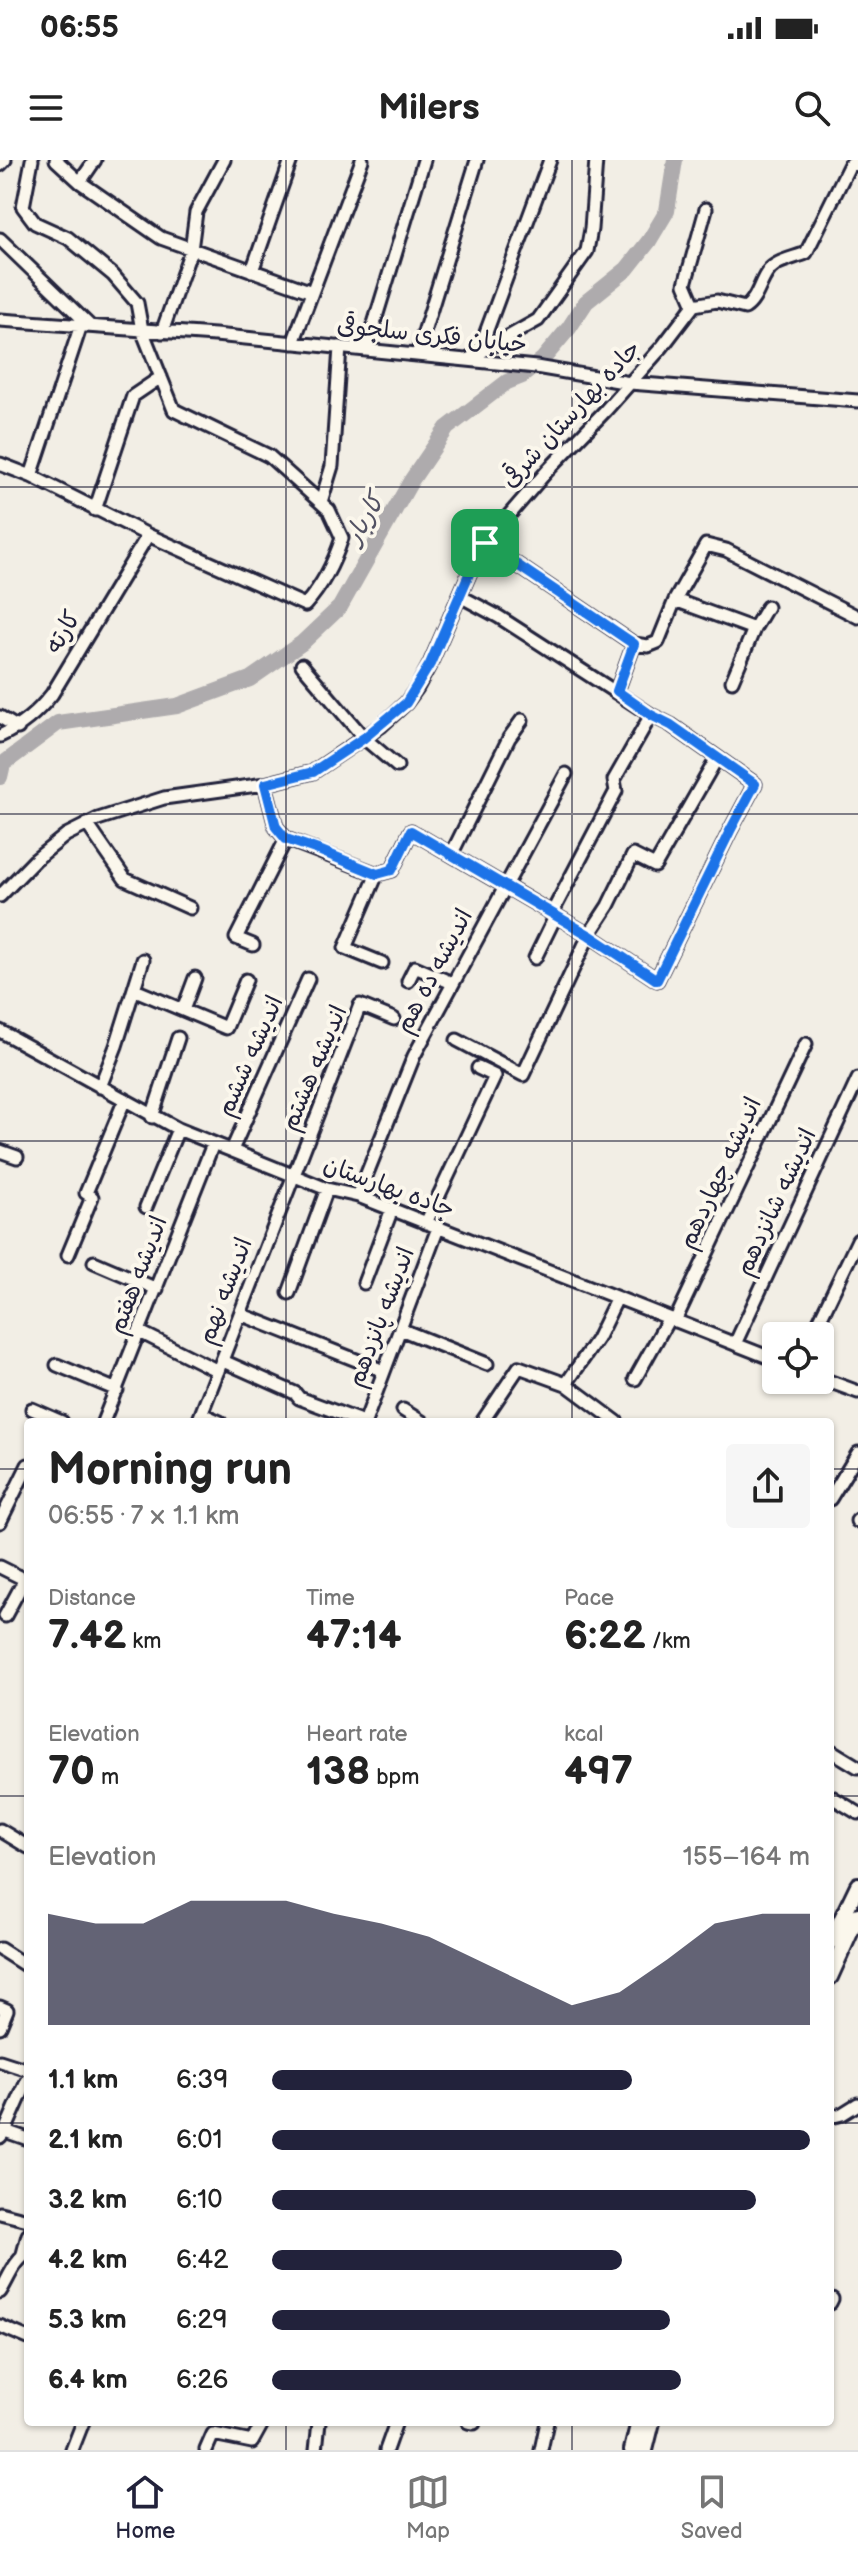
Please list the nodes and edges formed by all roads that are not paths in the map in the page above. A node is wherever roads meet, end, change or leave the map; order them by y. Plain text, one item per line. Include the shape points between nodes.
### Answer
1 (5, 160) edge
2 (32, 160) edge
3 (56, 160) edge
4 (95, 160) edge
5 (224, 160) edge
6 (291, 160) edge
7 (362, 160) edge
8 (424, 160) edge
9 (477, 160) edge
10 (550, 160) edge
11 (596, 160) edge
12 (857, 163) edge
13 (0, 165) edge
14 (80, 182) junction
15 (706, 209) dead end
16 (0, 239) edge
17 (191, 250) junction
18 (252, 271) junction
19 (312, 292) junction
20 (694, 305) junction
21 (0, 320) edge
22 (85, 327) junction
23 (142, 330) junction
24 (162, 332) junction
25 (293, 343) junction
26 (340, 347) junction
27 (366, 350) junction
28 (417, 355) junction
29 (473, 357) junction
30 (161, 377) junction
31 (630, 383) junction
32 (858, 401) edge
33 (0, 464) edge
34 (31, 476) junction
35 (321, 502) junction
36 (95, 510) junction
37 (148, 535) junction
38 (485, 543) junction
39 (460, 596) junction
40 (675, 600) junction
41 (767, 607) dead end
42 (858, 617) edge
43 (754, 629) junction
44 (634, 644) junction
45 (302, 665) dead end
46 (732, 681) dead end
47 (617, 691) junction
48 (651, 715) junction
49 (0, 717) edge
50 (522, 720) dead end
51 (18, 728) junction
52 (0, 736) edge
53 (364, 738) junction
54 (717, 758) junction
55 (397, 766) dead end
56 (566, 774) dead end
57 (265, 784) junction
58 (87, 824) junction
59 (286, 839) junction
60 (452, 853) junction
61 (377, 874) junction
62 (506, 885) junction
63 (0, 896) edge
64 (190, 908) dead end
65 (554, 914) junction
66 (589, 935) junction
67 (253, 945) dead end
68 (535, 958) dead end
69 (143, 960) dead end
70 (382, 963) dead end
71 (195, 978) dead end
72 (308, 979) dead end
73 (246, 980) dead end
74 (408, 981) dead end
75 (452, 983) junction
76 (135, 990) junction
77 (183, 1010) junction
78 (394, 1019) dead end
79 (0, 1031) edge
80 (178, 1038) dead end
81 (457, 1040) dead end
82 (806, 1044) dead end
83 (478, 1068) dead end
84 (858, 1079) edge
85 (100, 1087) junction
86 (125, 1099) junction
87 (152, 1117) junction
88 (178, 1129) junction
89 (213, 1144) junction
90 (232, 1150) junction
91 (0, 1151) edge
92 (17, 1157) dead end
93 (293, 1176) junction
94 (327, 1189) junction
95 (358, 1196) junction
96 (146, 1207) dead end
97 (392, 1209) junction
98 (432, 1225) junction
99 (858, 1240) edge
100 (68, 1255) dead end
101 (94, 1262) dead end
102 (364, 1283) dead end
103 (157, 1289) junction
104 (289, 1293) dead end
105 (617, 1298) junction
106 (240, 1314) junction
107 (672, 1320) junction
108 (819, 1322) edge
109 (400, 1329) junction
110 (140, 1332) junction
111 (735, 1344) junction
112 (762, 1355) edge
113 (487, 1364) dead end
114 (57, 1365) dead end
115 (220, 1366) junction
116 (384, 1371) junction
117 (635, 1379) dead end
118 (834, 1383) edge
119 (566, 1384) junction
120 (117, 1390) junction
121 (858, 1392) edge
122 (32, 1409) dead end
123 (403, 1410) dead end
124 (53, 1418) edge
125 (105, 1418) edge
126 (200, 1418) edge
127 (353, 1418) edge
128 (366, 1418) edge
129 (416, 1418) edge
130 (485, 1418) edge
131 (612, 1418) edge
132 (858, 1453) edge
133 (24, 1473) edge
134 (834, 1492) edge
135 (0, 1522) edge
136 (0, 1567) edge
137 (24, 1579) edge
138 (24, 1583) edge
139 (5, 1616) dead end
140 (834, 1752) edge
141 (858, 1767) edge
142 (834, 1798) edge
143 (858, 1813) edge
144 (0, 1830) edge
145 (24, 1845) edge
146 (858, 1885) edge
147 (858, 1915) edge
148 (835, 1918) edge
149 (0, 1949) edge
150 (24, 1964) edge
151 (834, 1968) edge
152 (0, 2007) edge
153 (0, 2027) edge
154 (0, 2061) edge
155 (24, 2069) edge
156 (24, 2088) edge
157 (858, 2104) edge
158 (834, 2116) edge
159 (3, 2134) edge
160 (24, 2138) edge
161 (0, 2213) edge
162 (24, 2219) edge
163 (24, 2256) edge
164 (0, 2292) edge
165 (0, 2326) edge
166 (24, 2332) edge
167 (81, 2426) edge
168 (261, 2426) edge
169 (319, 2426) edge
170 (395, 2426) edge
171 (546, 2426) edge
172 (638, 2426) edge
173 (651, 2426) edge
174 (72, 2450) edge
175 (206, 2450) edge
176 (316, 2450) edge
177 (386, 2450) edge
178 (541, 2450) edge
179 (632, 2450) edge
180 (645, 2450) edge

1 - 13 street
2 - 23 street via 23,207 35,223 68,238 113,275 137,303
3 - 14 street
4 - 14 street
5 - 17 street via 196,212
6 - 18 street
7 - 19 street
8 - 27 street
9 - 28 street
10 - 29 street
11 - 29 street via 587,251 538,320
12 - 20 street via 849,166 806,253 775,265 751,304
14 - 17 street via 161,238
15 - 20 street via 685,284
16 - 22 street
17 - 18 street
17 - 24 street
18 - 19 street
19 - 25 street
20 - 31 street, جاده بهارستان شرقی
21 - 22 street, خیابان فکری سلجوقی
22 - 23 street, خیابان فکری سلجوقی
22 - 34 street
23 - 24 street, خیابان فکری سلجوقی
23 - 30 street
24 - 25 street, خیابان فکری سلجوقی
25 - 26 street, خیابان فکری سلجوقی
26 - 27 street, خیابان فکری سلجوقی
26 - 35 street via 332,466
27 - 28 street, خیابان فکری سلجوقی
28 - 29 street, خیابان فکری سلجوقی
29 - 31 street, خیابان فکری سلجوقی
30 - 35 street via 174,410 269,456
30 - 36 street via 133,396
31 - 32 street, خیابان فکری سلجوقی
31 - 38 street, جاده بهارستان شرقی
33 - 34 street
34 - 36 street
35 - 37 street via 342,538 333,564 305,605
36 - 37 street
37 - 51 street, کارته via 52,694
38 - 39 street, جاده بهارستان شرقی
38 - 44 street
39 - 47 street
39 - 53 street, جاده بهارستان شرقی via 417,688
40 - 42 street via 706,545 726,550
40 - 43 street
40 - 44 street via 658,642
41 - 43 street
43 - 46 street
44 - 47 street
45 - 53 street
47 - 48 street
48 - 54 street
48 - 65 street via 614,780 616,791
49 - 51 street
50 - 60 street
51 - 52 street, کارته
53 - 55 street
53 - 57 street, جاده بهارستان شرقی via 313,772
54 - 66 street via 655,866 633,855
54 - 66 street via 755,784 657,980
56 - 62 street, اندیشه ده هم
57 - 58 street, جاده بهارستان شرقی via 164,798
57 - 59 street via 276,827
58 - 63 street, جاده بهارستان شرقی via 35,860
58 - 64 street via 125,879
59 - 61 street
59 - 67 street via 236,938
60 - 61 street via 411,831 392,870
60 - 62 street
61 - 70 street via 345,948
62 - 65 street
62 - 75 street, اندیشه ده هم
65 - 66 street
65 - 68 street
66 - 81 street via 523,1075
69 - 76 street
71 - 77 street
72 - 90 street, اندیشه ششم
73 - 77 street via 226,1028
74 - 75 street via 415,967
75 - 95 street, اندیشه ده هم via 414,1056
76 - 77 street
76 - 85 street
78 - 93 street, اندیشه هشتم via 360,1005
79 - 85 street, جاده بهارستان
80 - 87 street
82 - 107 street, اندیشه چهاردهم
83 - 98 street, اندیشه پانزدهم via 495,1076
84 - 111 street, اندیشه شانزدهم
85 - 86 street, جاده بهارستان
86 - 87 street, جاده بهارستان
86 - 100 street via 90,1182 86,1193 92,1197
87 - 88 street, جاده بهارستان
88 - 89 street, جاده بهارستان
88 - 96 street
89 - 90 street, جاده بهارستان
89 - 103 street, اندیشه هفتم
90 - 93 street, جاده بهارستان
91 - 92 street
93 - 94 street, جاده بهارستان
93 - 106 street, اندیشه نهم
94 - 95 street, جاده بهارستان
94 - 104 street
95 - 97 street, جاده بهارستان
97 - 98 street, جاده بهارستان
97 - 102 street
98 - 105 street, جاده بهارستان
98 - 109 street, اندیشه پانزدهم
99 - 108 street
101 - 103 street
103 - 110 street, اندیشه هفتم
105 - 107 street, جاده بهارستان
105 - 119 street
106 - 115 street, اندیشه نهم
106 - 116 street
107 - 111 street, جاده بهارستان
107 - 117 street, اندیشه چهاردهم
109 - 113 street
109 - 116 street, اندیشه پانزدهم
110 - 115 street
110 - 120 street, اندیشه هفتم
111 - 112 street, جاده بهارستان
114 - 120 street
115 - 126 street, اندیشه نهم
115 - 127 street
116 - 128 street, اندیشه پانزدهم
118 - 121 street
119 - 130 street via 519,1367
119 - 131 street
120 - 125 street, اندیشه هفتم
122 - 124 street
123 - 129 street
132 - 134 street
133 - 135 street
136 - 137 street
138 - 139 street
140 - 141 street
142 - 143 street
144 - 145 street
146 - 148 main road
147 - 151 main road
149 - 150 street
152 - 153 street via 7,2010
154 - 155 street
156 - 159 street
157 - 158 street
159 - 160 street
161 - 162 street
163 - 164 street
165 - 166 street
167 - 174 street
168 - 175 street via 252,2442 213,2434
169 - 176 street
170 - 177 street
171 - 178 street
172 - 179 main road
173 - 180 main road

